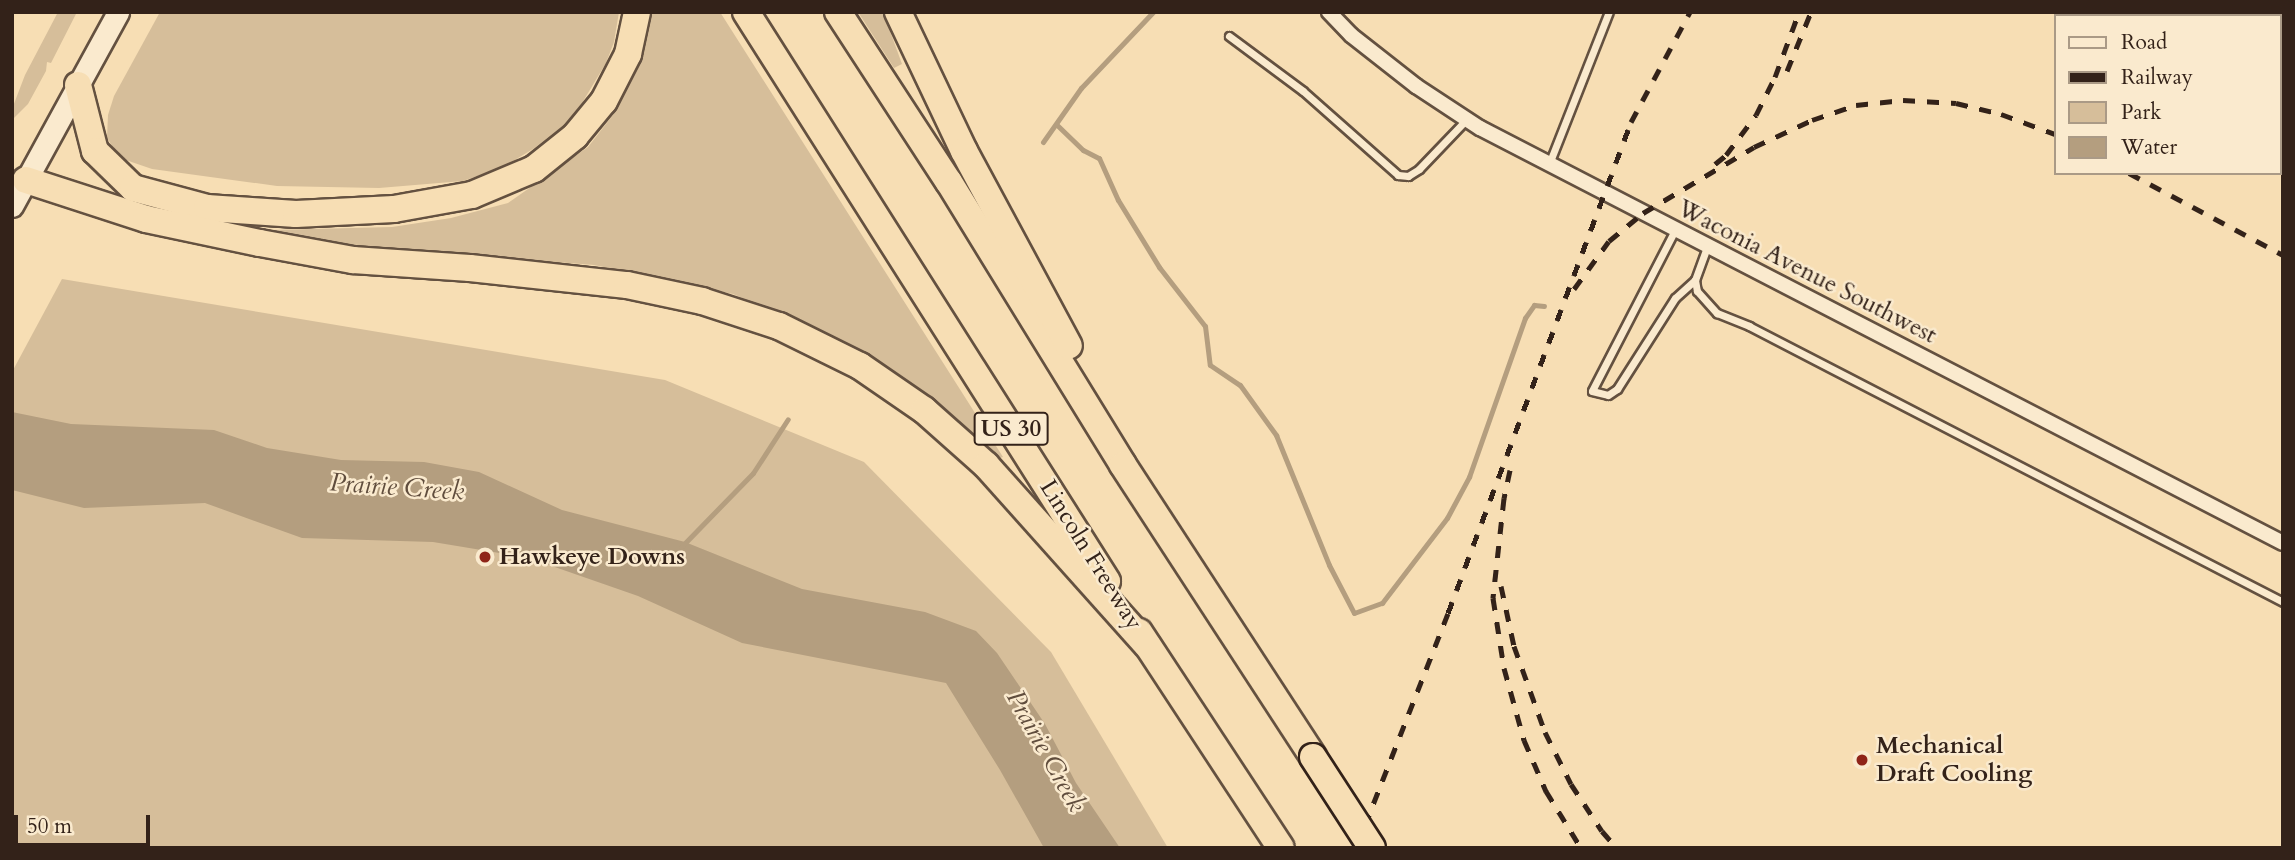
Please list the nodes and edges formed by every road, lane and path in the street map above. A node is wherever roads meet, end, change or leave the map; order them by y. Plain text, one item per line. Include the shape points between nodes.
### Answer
1 (118, 12) edge
2 (637, 12) edge
3 (746, 12) edge
4 (838, 12) edge
5 (898, 12) edge
6 (1329, 12) edge
7 (1609, 12) edge
8 (1229, 36) dead end
9 (78, 85) junction
10 (1466, 119) junction
11 (1548, 165) junction
12 (19, 177) edge
13 (133, 188) junction
14 (12, 206) edge
15 (1676, 228) junction
16 (1708, 244) junction
17 (1695, 280) junction
18 (1123, 465) junction
19 (2283, 544) edge
20 (2283, 602) edge
21 (1147, 645) junction
22 (1280, 846) edge
23 (1372, 848) edge

1 - 9 main road
2 - 13 highway via 628,54 604,101 575,136 534,169 471,195 394,209 296,214 207,208
3 - 21 highway, Lincoln Freeway / US 30
4 - 18 highway, US 30
5 - 18 highway via 970,162 1108,416
6 - 10 street, Waconia Avenue Southwest via 1405,78
7 - 11 lane
8 - 10 lane via 1303,91 1398,175 1408,176 1419,169
9 - 12 main road
9 - 13 highway via 95,151
10 - 11 street, Waconia Avenue Southwest
11 - 15 street, Waconia Avenue Southwest
12 - 13 highway
12 - 14 main road
12 - 21 highway via 146,219 260,243 352,260 627,285 702,301 779,326 860,366 924,410 986,465
15 - 16 street, Waconia Avenue Southwest
15 - 17 lane via 1592,391 1608,395 1617,389 1675,298
16 - 17 lane
16 - 19 street, Waconia Avenue Southwest
17 - 20 lane via 1697,290 1717,313
18 - 23 highway, US 30, bridge
21 - 22 highway, Lincoln Freeway / US 30

